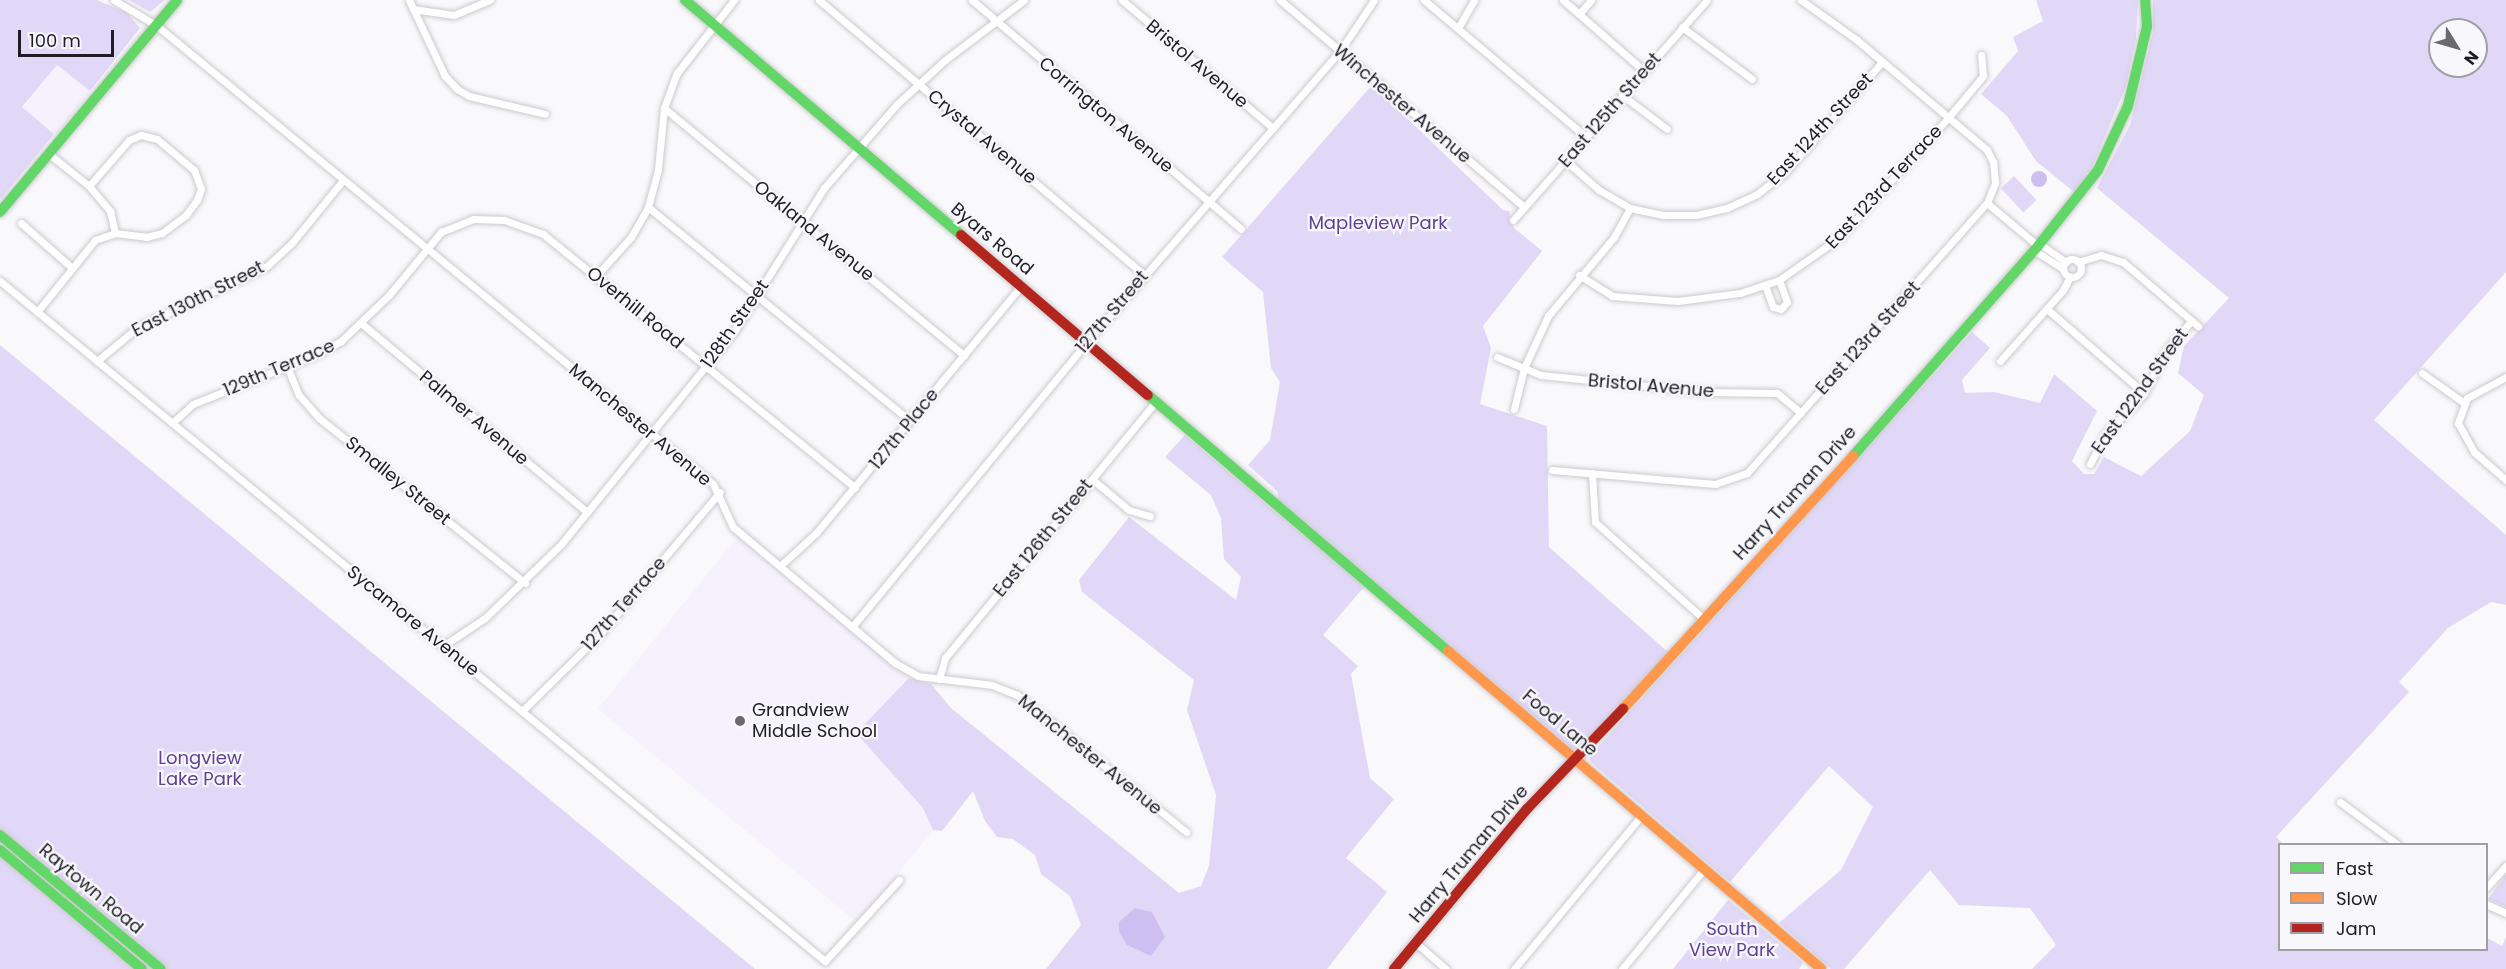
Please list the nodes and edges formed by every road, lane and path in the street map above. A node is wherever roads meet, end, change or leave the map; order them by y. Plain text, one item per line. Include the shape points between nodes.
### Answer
1 (114, 0) edge
2 (177, 0) edge
3 (409, 0) edge
4 (490, 0) edge
5 (685, 0) edge
6 (734, 0) edge
7 (819, 0) edge
8 (972, 0) edge
9 (1024, 0) edge
10 (1122, 0) edge
11 (1280, 0) edge
12 (1374, 0) edge
13 (1424, 0) edge
14 (1474, 0) edge
15 (1563, 0) edge
16 (1591, 0) edge
17 (1707, 0) edge
18 (1801, 0) edge
19 (2145, 0) edge
20 (412, 9) junction
21 (1579, 14) junction
22 (997, 22) junction
23 (713, 24) junction
24 (156, 25) junction
25 (1682, 27) junction
26 (1458, 28) junction
27 (1340, 51) junction
28 (1981, 56) dead end
29 (1882, 62) junction
30 (1644, 71) junction
31 (1752, 79) dead end
32 (918, 83) junction
33 (1622, 95) junction
34 (664, 108) junction
35 (545, 114) dead end
36 (1948, 118) junction
37 (1272, 128) junction
38 (1667, 129) dead end
39 (1585, 136) junction
40 (858, 148) junction
41 (49, 154) junction
42 (1564, 160) junction
43 (343, 180) junction
44 (89, 186) junction
45 (1207, 201) junction
46 (1987, 203) junction
47 (648, 207) junction
48 (1524, 207) junction
49 (1630, 208) junction
50 (0, 212) edge
51 (1513, 220) dead end
52 (801, 221) junction
53 (21, 223) dead end
54 (1241, 229) dead end
55 (115, 233) junction
56 (2037, 247) junction
57 (426, 249) junction
58 (2078, 262) junction
59 (2064, 265) junction
60 (72, 268) junction
61 (1144, 274) junction
62 (1580, 275) junction
63 (596, 276) junction
64 (2070, 277) junction
65 (1779, 280) junction
66 (0, 281) edge
67 (1765, 285) junction
68 (1021, 286) junction
69 (757, 296) junction
70 (2047, 309) junction
71 (37, 312) junction
72 (2192, 320) junction
73 (361, 323) junction
74 (2198, 326) dead end
75 (1087, 342) junction
76 (964, 355) junction
77 (1497, 357) dead end
78 (2000, 361) dead end
79 (97, 362) junction
80 (287, 366) junction
81 (706, 366) junction
82 (1524, 371) junction
83 (2422, 373) dead end
84 (2506, 377) edge
85 (2144, 393) junction
86 (1156, 401) junction
87 (2464, 403) junction
88 (1514, 409) dead end
89 (1801, 413) junction
90 (910, 421) junction
91 (172, 423) junction
92 (651, 434) junction
93 (2090, 464) dead end
94 (1552, 470) dead end
95 (1592, 473) junction
96 (1092, 479) junction
97 (2506, 480) edge
98 (855, 488) junction
99 (720, 492) junction
100 (1276, 504) joint
101 (587, 512) junction
102 (1150, 516) dead end
103 (780, 566) junction
104 (525, 583) junction
105 (1704, 619) junction
106 (852, 627) junction
107 (443, 646) junction
108 (939, 679) junction
109 (522, 711) junction
110 (1577, 759) junction
111 (2340, 802) dead end
112 (1642, 814) junction
113 (1186, 832) dead end
114 (0, 835) edge
115 (2396, 843) edge
116 (0, 850) edge
117 (2506, 866) edge
118 (1705, 868) junction
119 (899, 880) dead end
120 (2488, 887) edge
121 (2488, 904) edge
122 (2506, 913) edge
123 (1416, 943) junction
124 (142, 969) edge
125 (161, 969) edge
126 (1394, 969) edge
127 (1446, 969) edge
128 (1514, 969) edge
129 (1622, 969) edge
130 (1821, 969) edge

1 - 24 street, Manchester Avenue
2 - 24 main road
3 - 20 street
4 - 20 street via 454,15
5 - 23 main road, Byars Road
6 - 23 street
7 - 32 street, Crystal Avenue
8 - 22 street, Corrington Avenue
9 - 22 street, 128th Street
10 - 37 street, Bristol Avenue
11 - 27 street, Winchester Avenue
12 - 27 street, 127th Street
13 - 26 street
14 - 26 street
15 - 21 street
16 - 21 street
17 - 25 street, East 125th Street
18 - 29 street via 1831,19
19 - 56 main road, Harry Truman Drive via 2147,26 2128,106 2098,170
20 - 35 street via 445,76 457,89 469,96
21 - 30 street
22 - 32 street, 128th Street
22 - 45 street, Corrington Avenue
23 - 34 street via 677,73
23 - 40 main road, Byars Road
24 - 41 main road
24 - 43 street, Manchester Avenue
25 - 30 street, East 125th Street
25 - 31 street
26 - 39 street
27 - 37 street, 127th Street
27 - 48 street, Winchester Avenue
28 - 36 street, East 123rd Terrace via 1983,76
29 - 36 street
29 - 49 street, East 124th Street via 1785,172 1757,194 1727,208 1696,215 1664,215
30 - 33 street, East 125th Street
32 - 40 street, 128th Street
32 - 61 street, Crystal Avenue
33 - 38 street
33 - 39 street, East 125th Street
34 - 47 street via 658,169
34 - 52 street, Oakland Avenue
36 - 46 street via 1987,150 1993,162 1995,183
36 - 65 street, East 123rd Terrace via 1840,237
37 - 45 street, 127th Street
39 - 42 street, East 125th Street
40 - 52 street, 128th Street
40 - 68 main road, Byars Road
41 - 44 street
41 - 50 main road
42 - 48 street, East 125th Street
42 - 49 street, East 124th Street via 1599,190
43 - 57 street, Manchester Avenue
43 - 79 street, East 130th Street via 291,244 267,266 138,327
44 - 55 street via 110,211
44 - 55 street via 129,140 141,135 157,139 198,175 198,200 171,227 146,237
45 - 54 street, Corrington Avenue
45 - 61 street, 127th Street
46 - 56 street
46 - 89 street, East 123rd Street
47 - 63 street via 631,237
47 - 69 street
48 - 51 street, East 125th Street
49 - 62 street via 1614,237
52 - 69 street, 128th Street
52 - 76 street, Oakland Avenue
53 - 60 street
55 - 60 street via 95,240
56 - 59 street
56 - 105 main road, Harry Truman Drive
57 - 63 street, Overhill Road via 441,232 457,223 504,220 543,234
57 - 73 street, 129th Terrace
57 - 92 street, Manchester Avenue
58 - 59 street
58 - 64 street via 2080,272
58 - 72 street via 2091,255 2115,258
59 - 64 street
60 - 71 street
61 - 75 street, 127th Street
62 - 67 street, East 123rd Terrace via 1601,291 1627,299 1707,299
62 - 82 street via 1548,316
63 - 81 street, Overhill Road
64 - 70 street
65 - 67 street, East 123rd Terrace
65 - 67 street via 1787,302 1781,309 1773,307
66 - 71 street, Sycamore Avenue
68 - 75 main road, Byars Road
68 - 76 street, 127th Place
69 - 81 street, 128th Street
69 - 90 street
70 - 78 street
70 - 85 street
71 - 79 street, Sycamore Avenue
72 - 74 street
72 - 85 street, East 122nd Street via 2166,351
73 - 80 street, 129th Terrace via 333,346
73 - 101 street, Palmer Avenue
75 - 86 main road, Byars Road
75 - 106 street, 127th Street
76 - 90 street, 127th Place
77 - 82 street, Bristol Avenue
79 - 91 street, Sycamore Avenue
80 - 91 street, 129th Terrace via 193,404
80 - 104 street, Smalley Street via 299,395 319,418
81 - 92 street, 128th Street
81 - 98 street, Overhill Road
82 - 88 street
82 - 89 street, Bristol Avenue via 1706,392 1777,393
83 - 87 street
84 - 87 street
85 - 93 street, East 122nd Street via 2105,435
86 - 96 street, East 126th Street
86 - 100 main road, Byars Road
87 - 97 street via 2458,423 2474,452
89 - 95 street, East 123rd Street via 1748,473 1715,484
90 - 98 street, 127th Place
91 - 107 street, Sycamore Avenue
92 - 99 street, Manchester Avenue
92 - 101 street, 128th Street
94 - 95 street
95 - 105 street via 1595,522
96 - 102 street via 1129,510
96 - 108 street, East 126th Street via 945,658
98 - 103 street, 127th Place via 816,533
99 - 103 street, Manchester Avenue via 734,527
99 - 109 street, 127th Terrace via 599,635
100 - 110 main road, Food Lane
101 - 104 street, 128th Street
103 - 106 street, Manchester Avenue
104 - 107 street, 128th Street via 485,618
105 - 110 main road, Harry Truman Drive
106 - 108 street, Manchester Avenue via 905,670
107 - 109 street, Sycamore Avenue
108 - 113 street, Manchester Avenue via 992,685 1017,695
109 - 119 street, Sycamore Avenue via 825,961
110 - 112 main road, Food Lane
110 - 123 main road, Harry Truman Drive via 1527,808
111 - 115 street
112 - 118 main road, Food Lane
112 - 128 street
114 - 125 main road, Raytown Road
116 - 124 main road, Raytown Road
117 - 120 street
118 - 129 street
118 - 130 main road, Food Lane
121 - 122 street
123 - 126 main road, Harry Truman Drive
123 - 127 street

